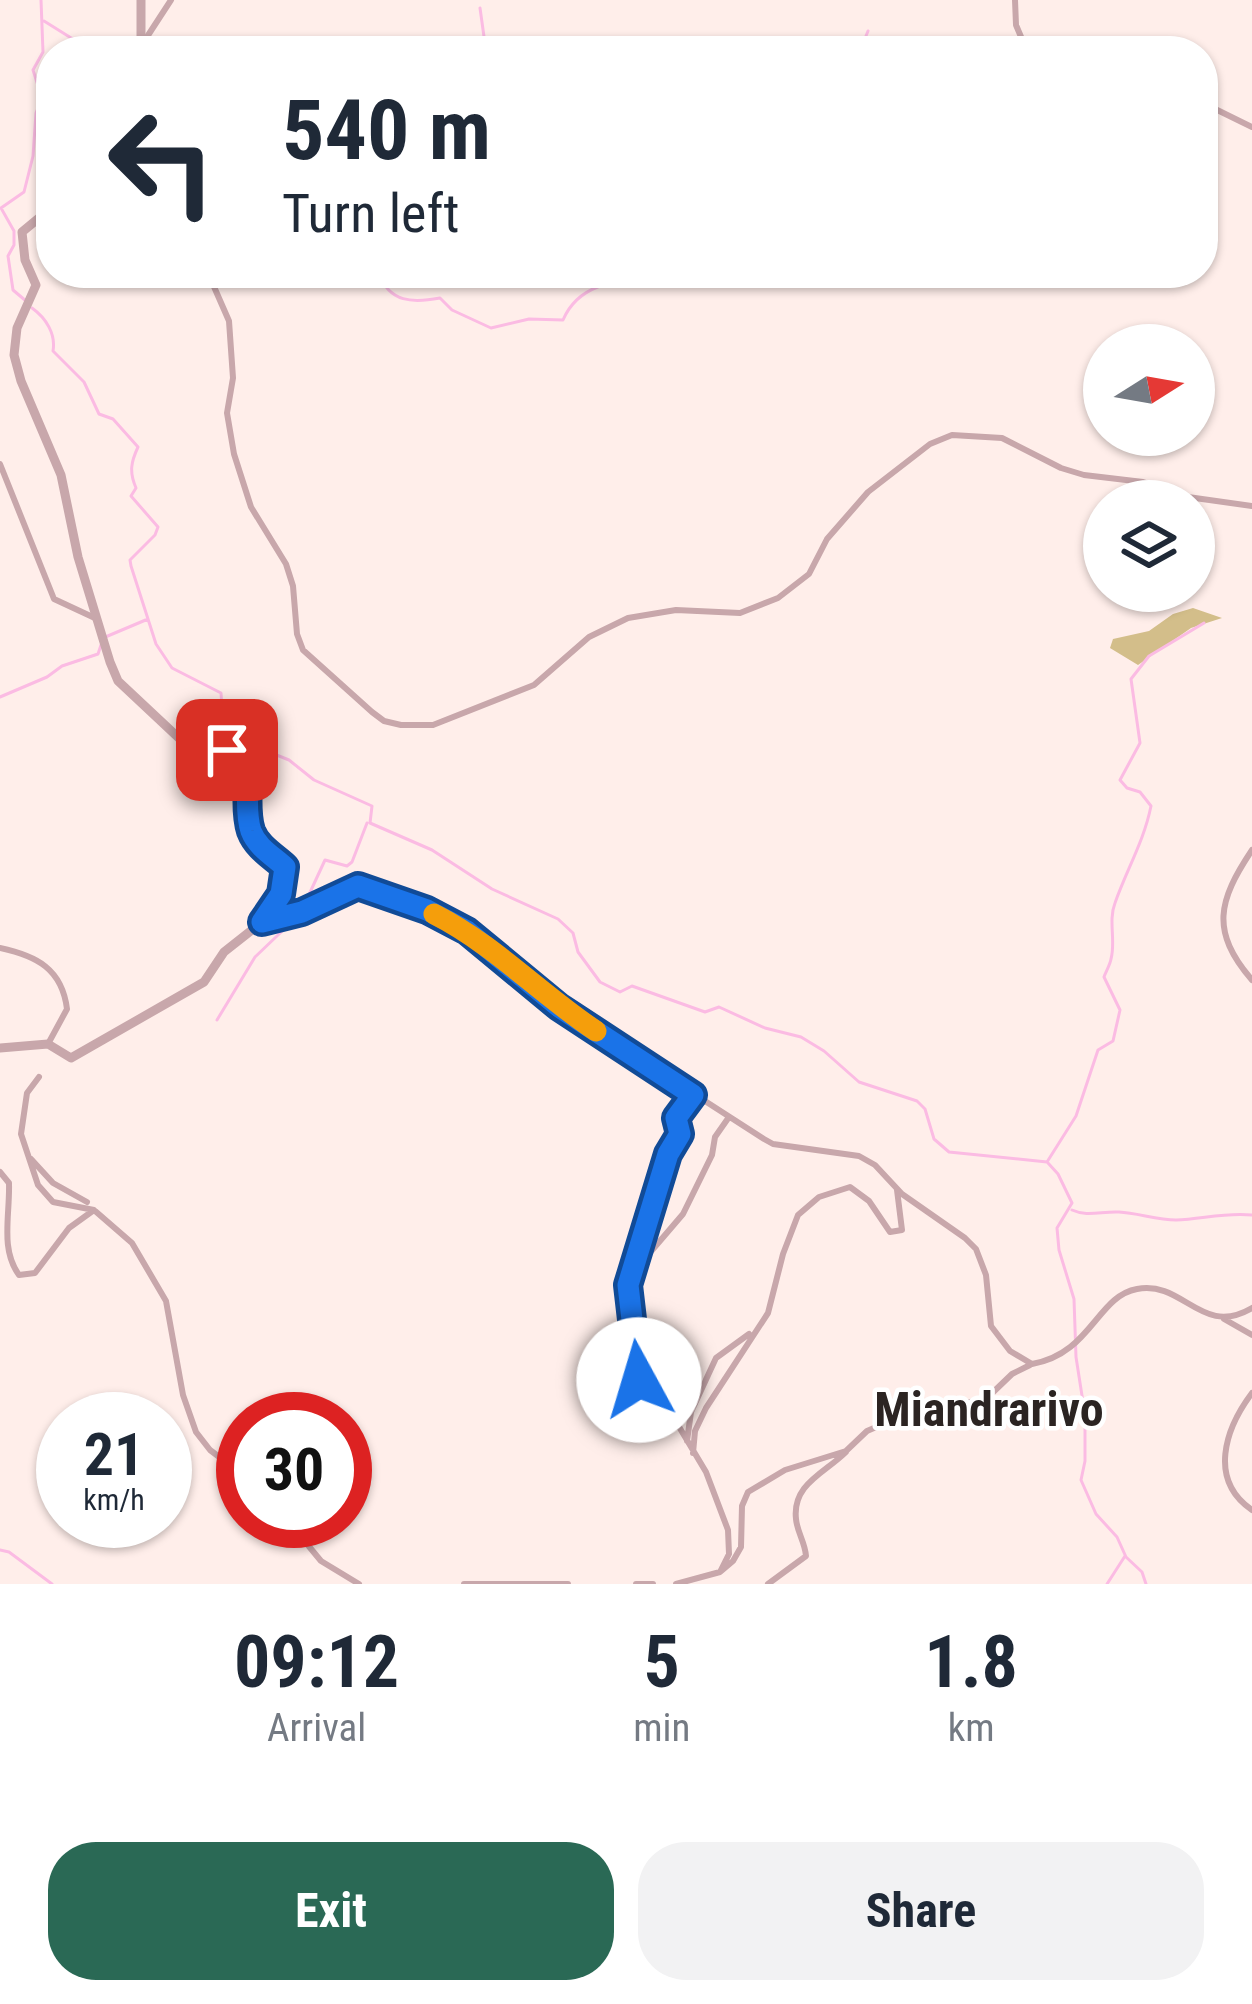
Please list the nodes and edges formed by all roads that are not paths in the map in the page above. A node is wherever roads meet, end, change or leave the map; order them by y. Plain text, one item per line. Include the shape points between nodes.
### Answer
1 (141, 0) edge
2 (171, 0) edge
3 (1015, 0) edge
4 (141, 36) edge
5 (148, 36) edge
6 (1021, 36) edge
7 (1218, 110) edge
8 (1252, 127) edge
9 (36, 220) edge
10 (36, 285) edge
11 (36, 285) edge
12 (215, 288) edge
13 (0, 464) edge
14 (1252, 506) edge
15 (97, 619) junction
16 (1252, 850) edge
17 (262, 922) junction
18 (0, 948) edge
19 (1252, 980) edge
20 (48, 1044) junction
21 (0, 1048) edge
22 (39, 1077) dead end
23 (693, 1095) junction
24 (729, 1117) junction
25 (29, 1156) junction
26 (0, 1172) edge
27 (897, 1190) junction
28 (87, 1202) dead end
29 (94, 1210) junction
30 (630, 1276) junction
31 (1252, 1308) edge
32 (1221, 1318) junction
33 (757, 1328) junction
34 (1251, 1334) edge
35 (1032, 1364) junction
36 (1252, 1393) edge
37 (687, 1445) junction
38 (846, 1451) junction
39 (216, 1455) edge
40 (694, 1457) junction
41 (1252, 1510) edge
42 (310, 1548) edge
43 (720, 1572) junction
44 (359, 1584) edge
45 (464, 1584) edge
46 (568, 1584) edge
47 (636, 1584) edge
48 (652, 1584) edge
49 (676, 1584) edge
50 (768, 1584) edge

1 - 4 street
2 - 5 street
3 - 6 street
7 - 8 street
9 - 10 street via 22,232
11 - 15 street via 14,355 61,475
12 - 14 street via 233,345 227,413 234,454 251,507 286,564 303,650 384,722 433,724 534,685 589,637 628,618 676,610 740,614 778,598 809,574 868,492 952,435 1002,438 1084,475
13 - 15 street via 54,599
15 - 17 street via 118,681 150,715 182,741 218,746 243,765 252,833 285,867 281,894
16 - 19 street via 1233,879 1222,924 1232,956
17 - 20 street via 232,943 195,988 71,1058
17 - 23 street via 358,886 427,910
18 - 20 street via 38,960 58,977 67,1009
20 - 21 street
22 - 25 street via 21,1117
23 - 24 street
23 - 30 street via 676,1118 680,1134
24 - 27 street via 773,1144 859,1156
24 - 30 street via 683,1214
25 - 28 street via 53,1183
25 - 29 street via 45,1196
26 - 29 street via 9,1183 3,1252 19,1275 35,1273
27 - 33 street via 896,1233 850,1186 799,1215 769,1313
27 - 35 street via 976,1249 992,1326
29 - 39 street via 131,1243 166,1300 183,1395 196,1432
30 - 37 street via 639,1380
31 - 32 street
31 - 34 street
32 - 34 street
32 - 35 street via 1138,1288 1106,1308 1077,1344
33 - 37 street via 716,1358 691,1412
33 - 40 street via 706,1408
35 - 38 street via 986,1399 904,1415
36 - 41 street via 1224,1443 1231,1486
37 - 40 street
38 - 43 street via 748,1492 739,1553
38 - 50 street via 797,1498 806,1556
40 - 43 street via 728,1530 730,1555
42 - 44 street
43 - 49 street
45 - 46 street
47 - 48 street

